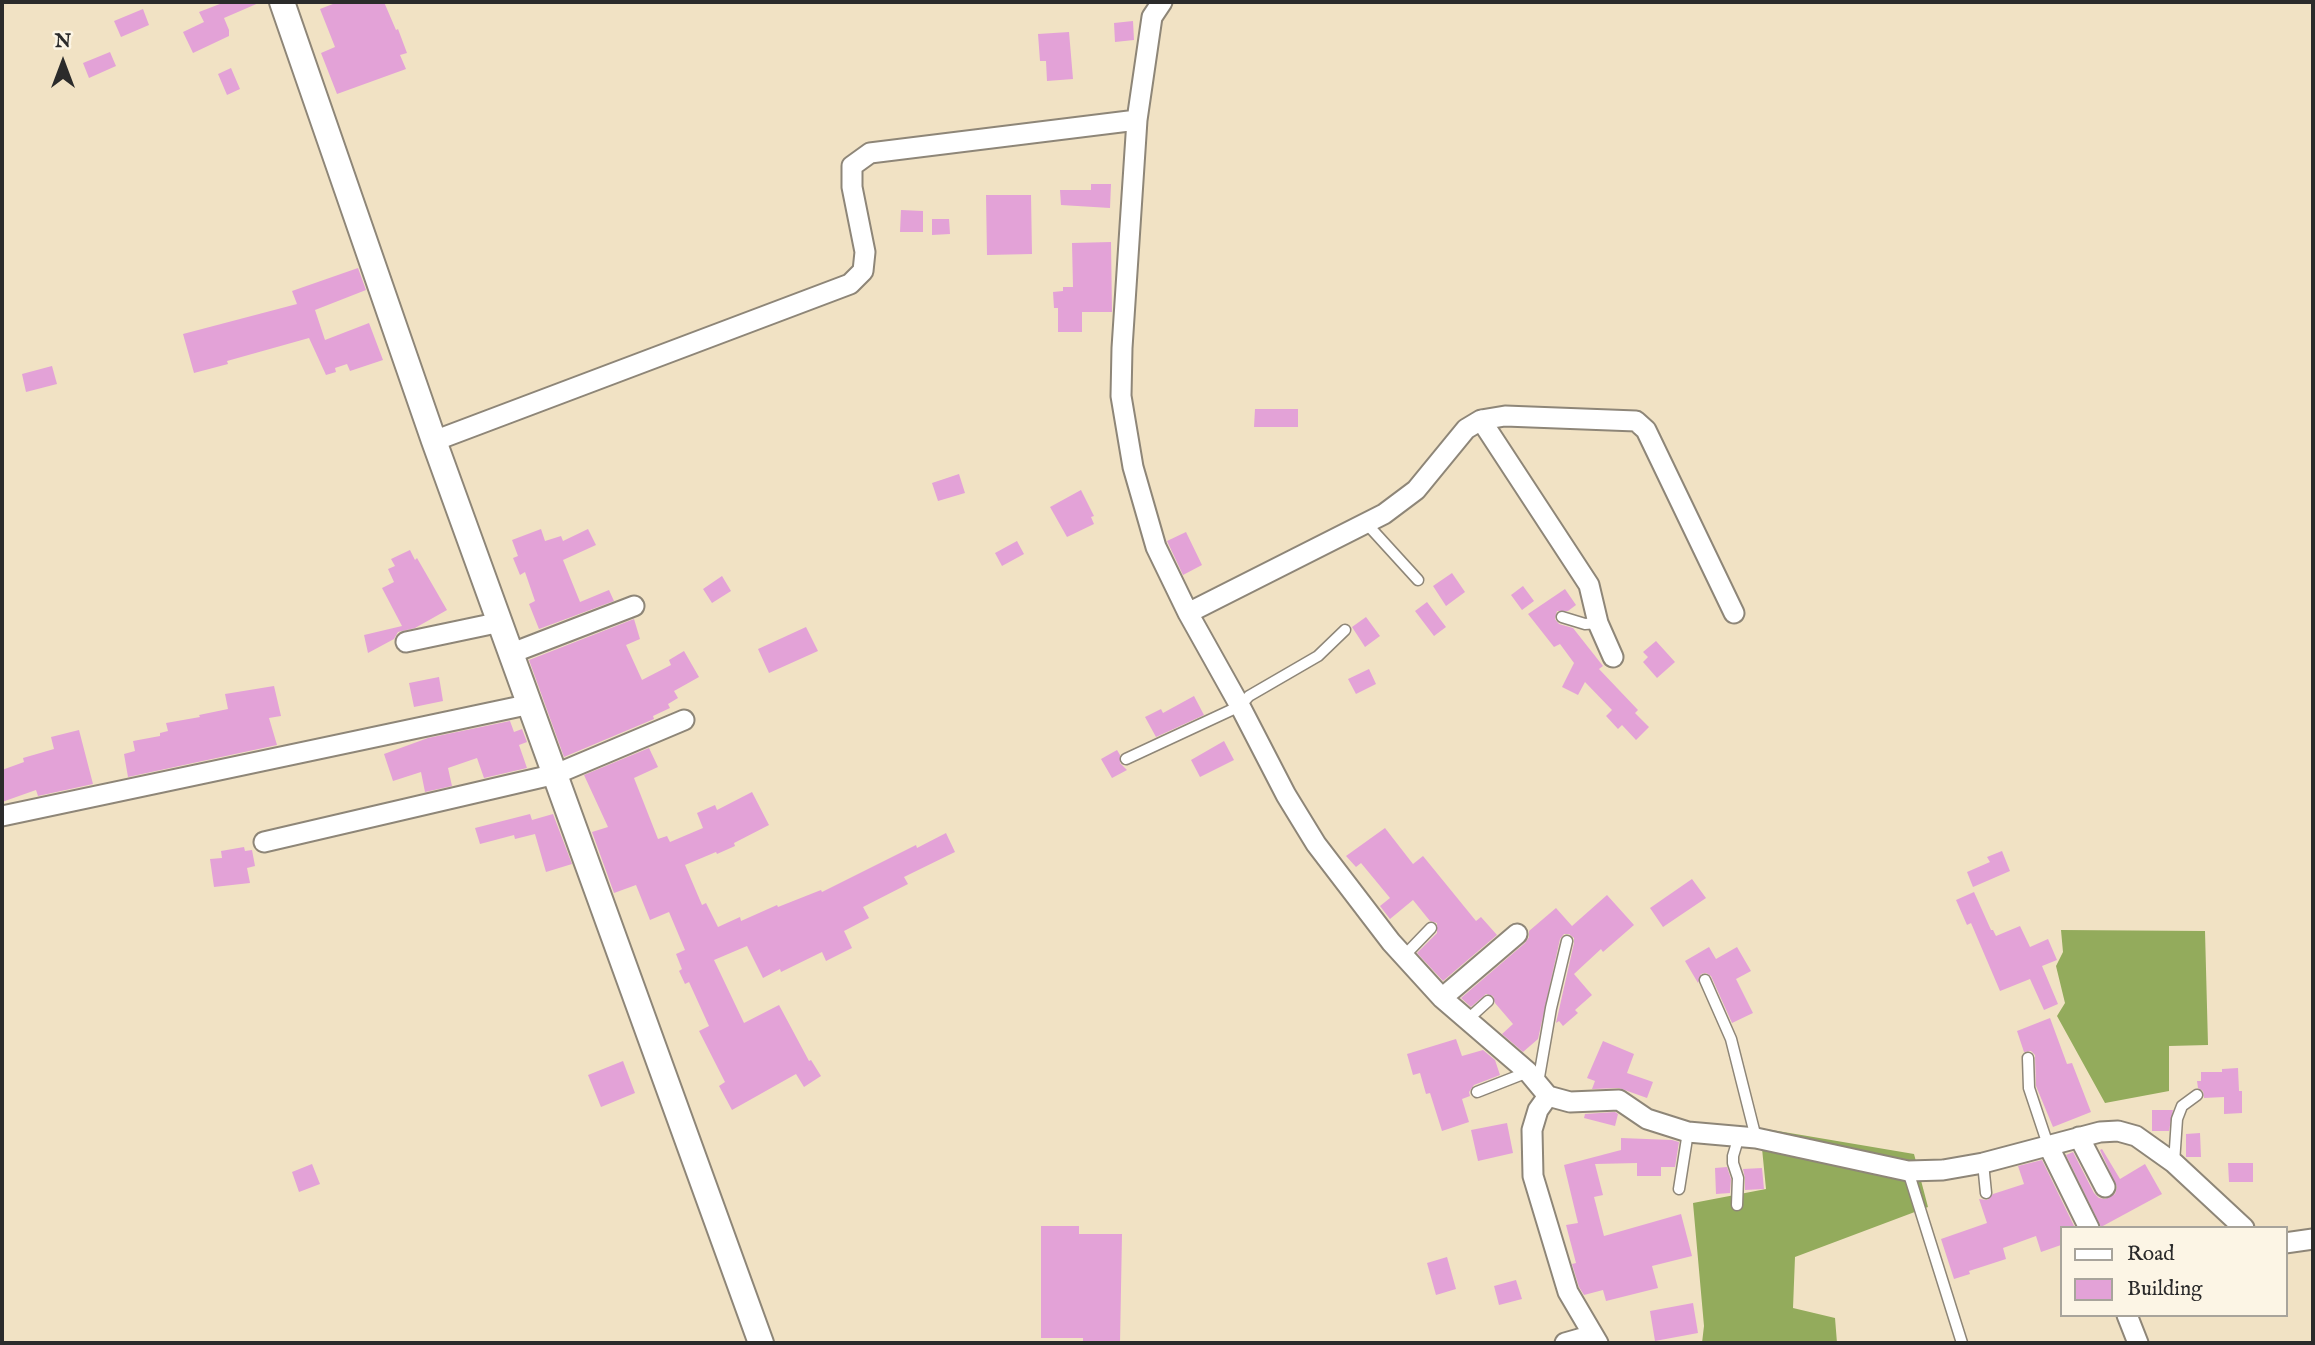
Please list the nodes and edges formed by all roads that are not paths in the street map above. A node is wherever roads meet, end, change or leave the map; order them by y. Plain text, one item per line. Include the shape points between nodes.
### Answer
1 (282, 2) edge
2 (1162, 2) edge
3 (1137, 120) junction
4 (1481, 420) junction
5 (434, 441) junction
6 (1366, 523) junction
7 (1418, 580) dead end
8 (634, 606) dead end
9 (1188, 613) junction
10 (1734, 613) dead end
11 (1562, 617) dead end
12 (501, 622) junction
13 (1598, 623) junction
14 (1345, 630) dead end
15 (406, 642) dead end
16 (512, 653) junction
17 (1612, 657) dead end
18 (531, 704) junction
19 (1240, 706) junction
20 (684, 720) dead end
21 (1126, 759) dead end
22 (556, 774) junction
23 (2, 816) edge
24 (264, 842) dead end
25 (1431, 928) dead end
26 (1517, 934) dead end
27 (1567, 941) dead end
28 (1404, 956) junction
29 (1705, 980) dead end
30 (1442, 998) junction
31 (1488, 1001) dead end
32 (1467, 1020) junction
33 (2028, 1058) dead end
34 (1538, 1084) junction
35 (1477, 1092) dead end
36 (2197, 1095) dead end
37 (1688, 1132) junction
38 (1747, 1137) junction
39 (2079, 1137) junction
40 (2048, 1145) junction
41 (1983, 1163) junction
42 (2174, 1163) junction
43 (1908, 1171) junction
44 (2105, 1187) dead end
45 (1679, 1189) dead end
46 (1986, 1193) dead end
47 (1737, 1205) dead end
48 (2088, 1226) edge
49 (2242, 1226) edge
50 (2313, 1239) edge
51 (2287, 1243) edge
52 (2128, 1317) edge
53 (1596, 1339) edge
54 (761, 1343) edge
55 (1565, 1343) edge
56 (1962, 1343) edge
57 (2138, 1343) edge

1 - 5 street
2 - 3 street via 1152,17
3 - 5 street via 870,153 852,166 865,252 863,271 850,284
3 - 9 street via 1121,396 1133,467 1156,547
4 - 6 street via 1466,429 1416,490
4 - 10 street via 1505,416 1636,421 1646,430
4 - 13 street via 1588,585
5 - 12 street
6 - 7 lane
6 - 9 street
8 - 16 street
9 - 19 street
11 - 13 lane
12 - 15 street
12 - 16 street
13 - 17 street
14 - 19 lane via 1318,656
16 - 18 street
18 - 22 street
18 - 23 street
19 - 21 lane
19 - 28 street via 1317,844
20 - 22 street
22 - 24 street
22 - 54 street
25 - 28 lane
26 - 30 street
27 - 34 lane
28 - 30 street
29 - 38 lane via 1731,1039
30 - 32 street
31 - 32 lane
32 - 34 street
33 - 40 lane via 2029,1088
34 - 35 lane
34 - 37 street via 1570,1102 1619,1100 1647,1119
34 - 53 street via 1533,1176 1568,1292
36 - 42 lane via 2182,1105 2177,1119
37 - 38 street
37 - 45 lane
38 - 43 street
38 - 47 lane via 1733,1156
39 - 40 street
39 - 42 street via 2118,1131 2136,1136
39 - 44 street
40 - 41 street
40 - 48 street
41 - 43 street
41 - 46 lane
42 - 49 street
43 - 56 lane
50 - 51 street
52 - 57 street
53 - 55 street

